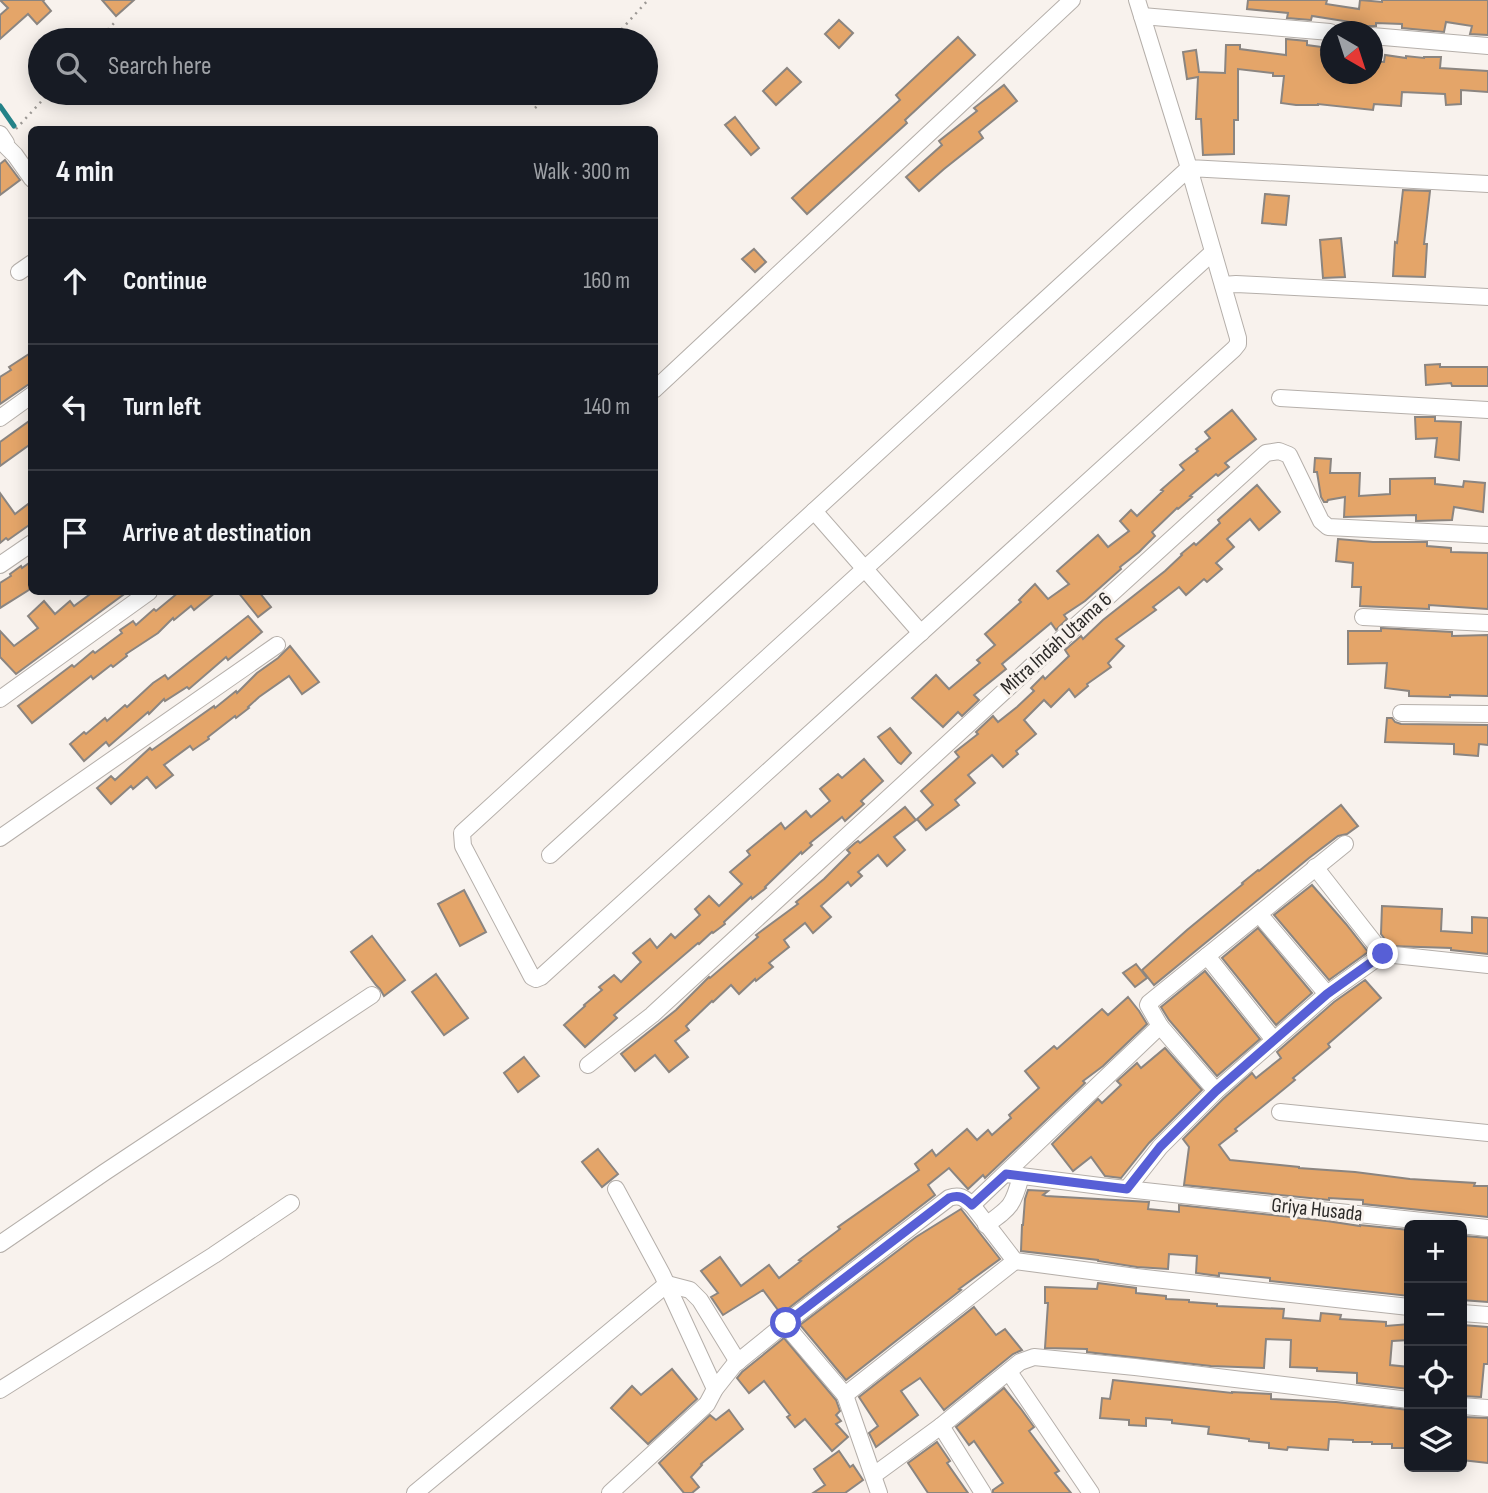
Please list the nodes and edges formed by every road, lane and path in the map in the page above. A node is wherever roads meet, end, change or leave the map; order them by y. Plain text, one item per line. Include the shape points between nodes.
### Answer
1 (648, 0) edge
2 (1072, 0) edge
3 (1139, 8) edge
4 (116, 21) dead end
5 (109, 28) edge
6 (623, 28) edge
7 (1320, 31) edge
8 (1383, 37) edge
9 (1488, 46) edge
10 (38, 105) edge
11 (538, 105) edge
12 (535, 108) dead end
13 (23, 121) dead end
14 (2, 145) edge
15 (1189, 168) junction
16 (28, 173) edge
17 (1488, 184) edge
18 (1213, 252) junction
19 (1223, 285) junction
20 (1488, 297) edge
21 (658, 386) edge
22 (28, 398) edge
23 (1280, 398) dead end
24 (1488, 410) edge
25 (0, 418) edge
26 (814, 511) junction
27 (1488, 535) edge
28 (28, 545) edge
29 (0, 565) edge
30 (864, 570) junction
31 (145, 595) edge
32 (1363, 617) dead end
33 (1488, 623) edge
34 (921, 633) junction
35 (277, 645) dead end
36 (0, 699) edge
37 (1401, 712) dead end
38 (1488, 714) edge
39 (0, 838) edge
40 (1345, 844) dead end
41 (550, 855) dead end
42 (1315, 867) junction
43 (1259, 914) junction
44 (1394, 955) dead end
45 (1207, 956) junction
46 (1488, 965) edge
47 (1327, 994) junction
48 (372, 995) dead end
49 (1160, 1026) junction
50 (1274, 1040) junction
51 (588, 1065) dead end
52 (1216, 1091) junction
53 (1280, 1112) dead end
54 (1488, 1133) edge
55 (1014, 1175) junction
56 (616, 1189) dead end
57 (1127, 1189) junction
58 (291, 1203) dead end
59 (972, 1205) junction
60 (1411, 1220) edge
61 (986, 1225) junction
62 (1467, 1226) edge
63 (1488, 1228) edge
64 (0, 1244) edge
65 (1015, 1261) junction
66 (670, 1285) junction
67 (1404, 1306) edge
68 (1467, 1313) edge
69 (1488, 1315) edge
70 (786, 1323) junction
71 (738, 1362) junction
72 (1009, 1372) junction
73 (715, 1389) junction
74 (0, 1391) edge
75 (845, 1395) junction
76 (1404, 1399) edge
77 (1467, 1406) edge
78 (1488, 1408) edge
79 (941, 1426) junction
80 (874, 1475) junction
81 (415, 1493) edge
82 (610, 1493) edge
83 (879, 1493) edge
84 (983, 1493) edge
85 (1091, 1493) edge

1 - 6 path
2 - 21 street
3 - 7 street
3 - 15 street
4 - 5 path
8 - 9 street
10 - 13 path
11 - 12 path
14 - 16 street
15 - 17 street
15 - 18 street
15 - 26 street
18 - 19 street
18 - 30 street
19 - 20 street
19 - 34 street via 1238,338 1234,349
22 - 25 street
23 - 24 street
26 - 30 street
26 - 34 street via 462,833 463,846 532,977 541,977
27 - 51 street, Mitra Indah Utama 6 via 1328,527 1289,455 1266,453 652,1015
28 - 29 street
30 - 34 street
30 - 41 street
31 - 36 street
32 - 33 street
35 - 39 street
37 - 38 street
40 - 42 street
42 - 43 street
42 - 47 street via 1383,954
43 - 45 street
43 - 47 street
44 - 46 street
45 - 49 street via 1149,1003
45 - 50 street
47 - 50 street
48 - 64 street
49 - 52 street
49 - 55 street
50 - 52 street
52 - 57 street via 1160,1147
53 - 54 street
55 - 57 street, Griya Husada
55 - 59 street
55 - 61 street via 1015,1200
56 - 66 street
57 - 60 street, Griya Husada
58 - 74 street
59 - 61 street
59 - 70 street via 961,1196 949,1198
61 - 65 street
62 - 63 street, Griya Husada
65 - 67 street
65 - 75 street
66 - 71 street via 690,1290 706,1308
66 - 73 street
66 - 81 street
68 - 69 street
70 - 71 street
70 - 75 street
71 - 73 street
72 - 76 street via 1034,1357
72 - 79 street
72 - 85 street
73 - 82 street via 707,1404
75 - 80 street
77 - 78 street
79 - 80 street
79 - 84 street
80 - 83 street

